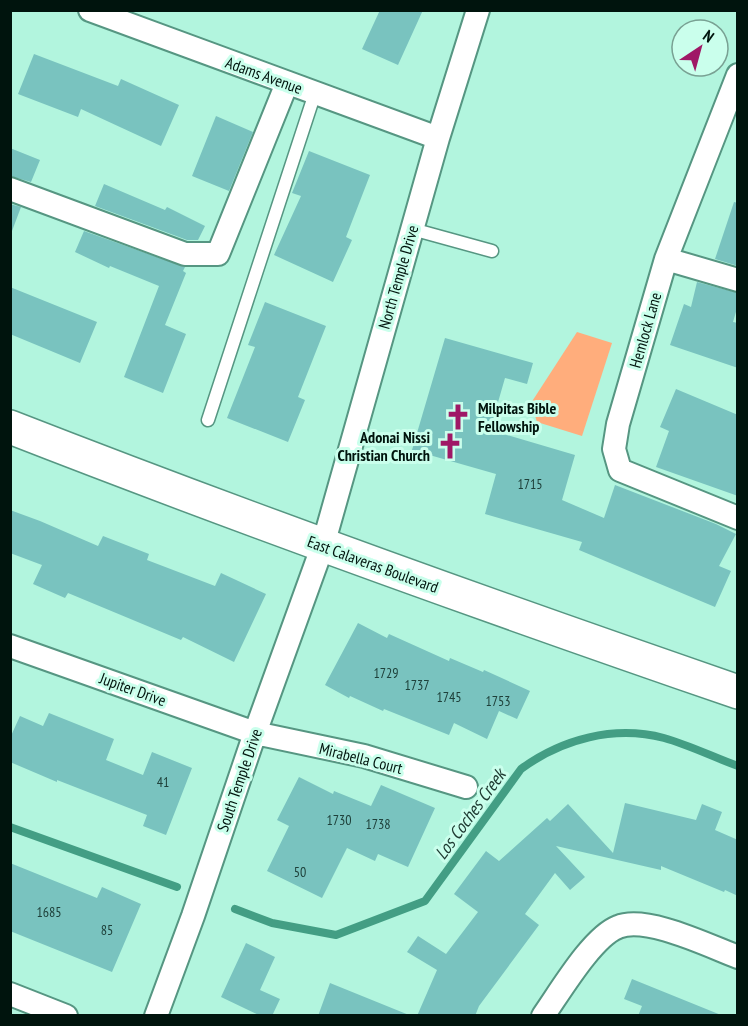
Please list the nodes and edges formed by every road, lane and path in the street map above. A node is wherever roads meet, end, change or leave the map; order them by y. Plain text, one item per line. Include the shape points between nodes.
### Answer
1 (90, 10) edge
2 (478, 10) edge
3 (738, 75) edge
4 (287, 83) junction
5 (315, 93) junction
6 (438, 138) junction
7 (10, 189) edge
8 (412, 229) junction
9 (492, 251) dead end
10 (666, 259) junction
11 (738, 280) edge
12 (208, 420) dead end
13 (10, 427) edge
14 (738, 518) edge
15 (323, 546) junction
16 (10, 646) edge
17 (738, 692) edge
18 (255, 733) junction
19 (466, 787) dead end
20 (738, 957) edge
21 (10, 994) edge
22 (66, 1016) edge
23 (156, 1016) edge
24 (543, 1016) edge

1 - 4 street, Adams Avenue
2 - 6 street, North Temple Drive
3 - 10 street, Hemlock Lane
4 - 5 street, Adams Avenue
4 - 7 street via 218,254 184,254
5 - 6 street, Adams Avenue
5 - 12 lane
6 - 8 street, North Temple Drive
8 - 9 lane
8 - 15 street, North Temple Drive
10 - 11 street
10 - 14 street, Hemlock Lane via 614,449 620,470
13 - 15 main road, East Calaveras Boulevard
15 - 17 main road, East Calaveras Boulevard
15 - 18 street, South Temple Drive
16 - 18 street, Jupiter Drive
18 - 19 street, Mirabella Court via 364,756
18 - 23 street, South Temple Drive
20 - 24 street via 649,925 617,927 590,950
21 - 22 street

